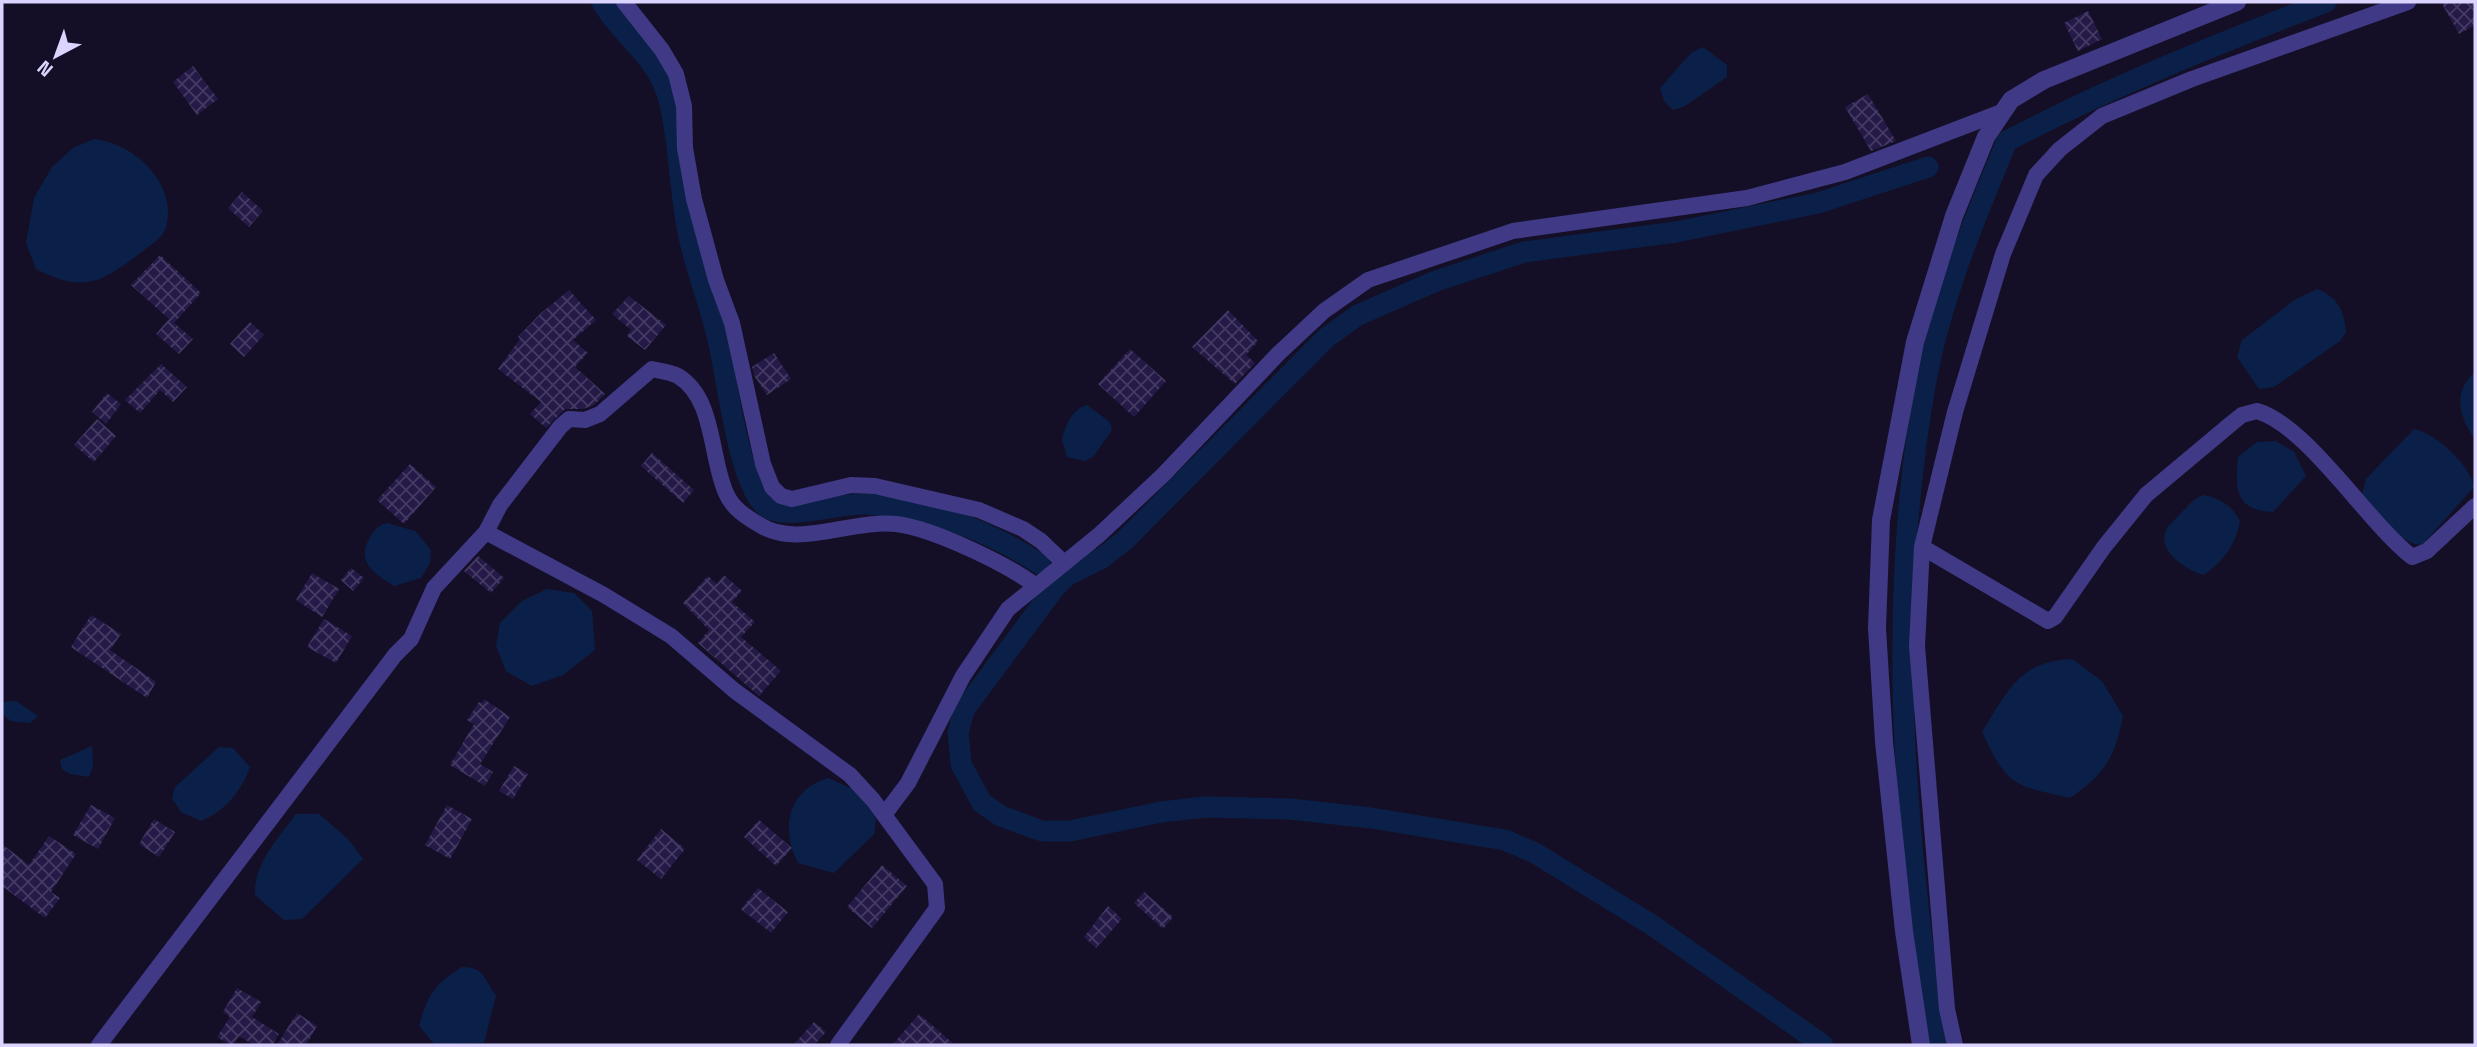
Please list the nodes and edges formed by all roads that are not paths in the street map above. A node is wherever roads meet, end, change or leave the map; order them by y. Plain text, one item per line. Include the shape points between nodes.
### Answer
1 (624, 2) edge
2 (2237, 2) edge
3 (2409, 2) edge
4 (1999, 113) junction
5 (2475, 506) edge
6 (486, 532) junction
7 (1922, 547) junction
8 (1063, 562) junction
9 (1037, 586) junction
10 (884, 815) junction
11 (99, 1045) edge
12 (838, 1045) edge
13 (1921, 1045) edge
14 (1955, 1045) edge

1 - 8 street via 676,74 694,199 732,323 772,487 792,499 851,485 875,486 979,510 1023,529
2 - 4 street via 2044,80
3 - 7 street via 2102,116 2036,175 2003,254 1955,412
4 - 8 street via 1845,172 1747,198 1513,231 1368,280 1324,311 1163,475
4 - 13 street via 1954,216 1915,342 1881,520 1877,628 1884,742 1903,930
5 - 7 street via 2427,551 2412,556 2311,450 2257,411 2242,415 2146,495 2048,621
6 - 9 street via 500,505 560,427 569,419 585,420 600,414 652,369 677,376 695,394 726,493 736,509 763,527 777,534 798,535 898,524 987,557
6 - 10 street via 671,636 735,691 850,775
6 - 11 street via 434,588 411,639
7 - 14 street via 1917,646 1947,1009
8 - 9 street
9 - 10 street via 1008,609 988,634 908,783
10 - 12 street via 935,884 937,908

